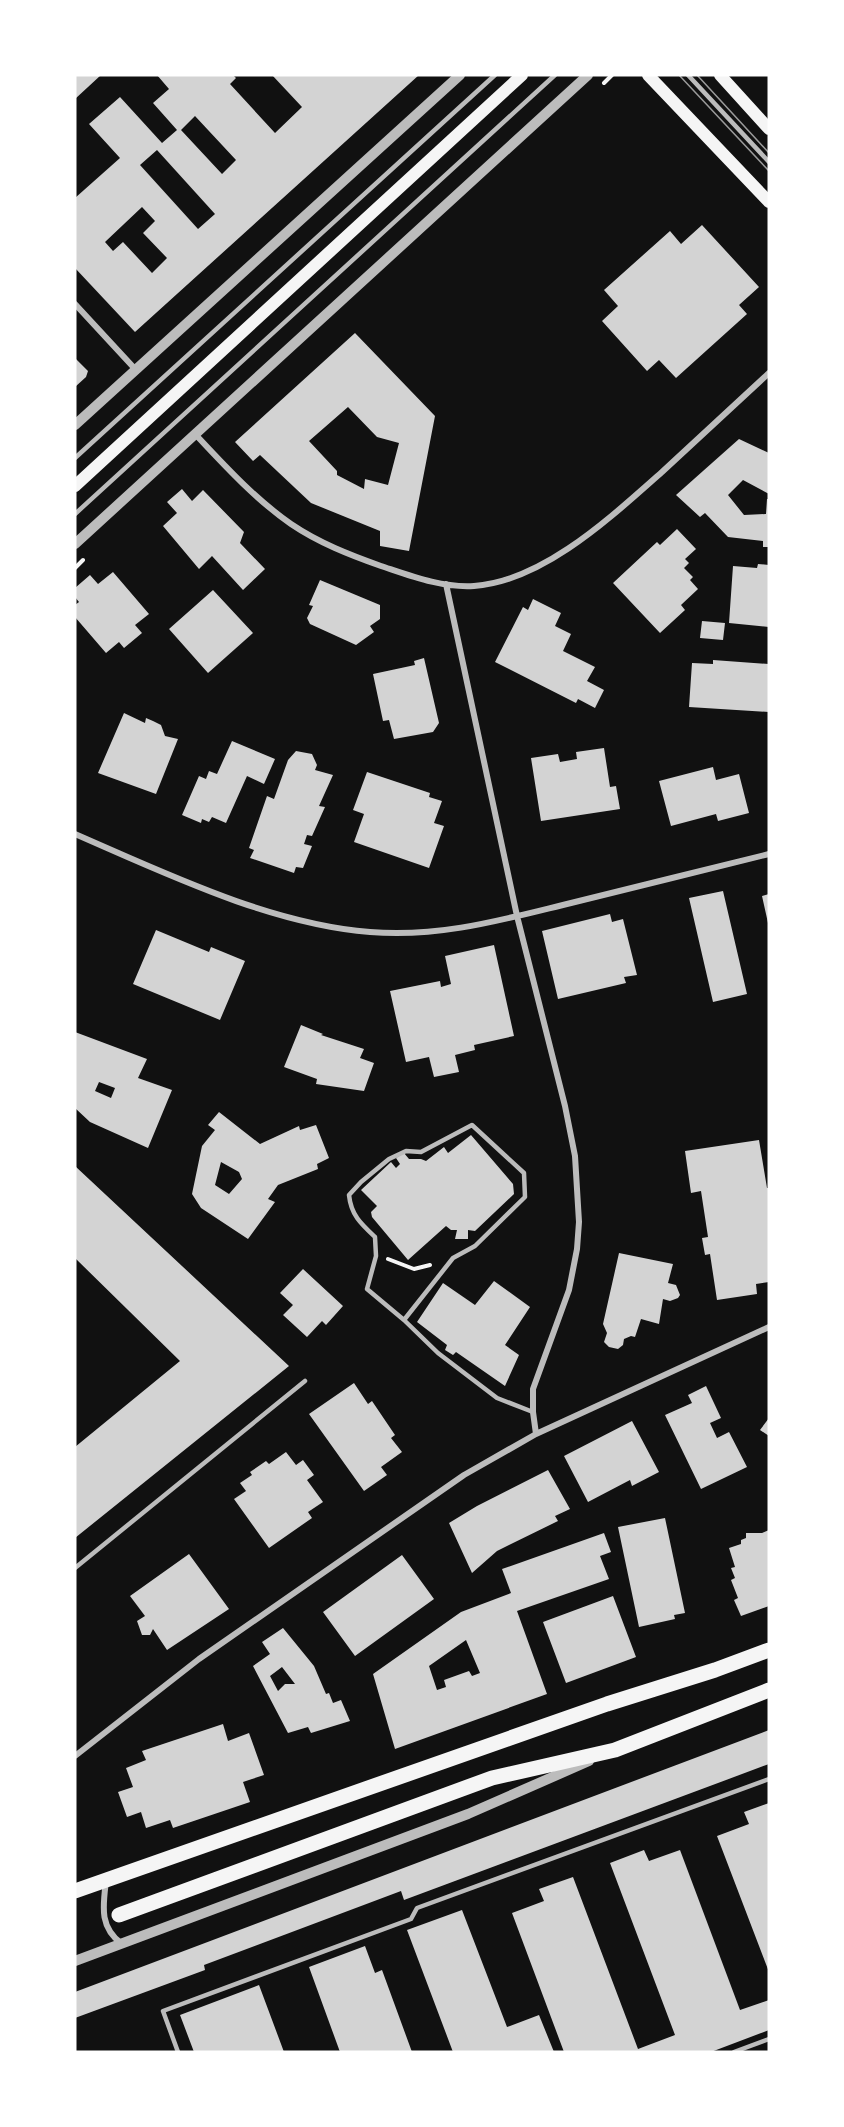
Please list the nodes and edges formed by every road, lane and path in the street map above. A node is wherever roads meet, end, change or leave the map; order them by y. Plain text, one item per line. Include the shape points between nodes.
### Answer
1 (460, 75) edge
2 (495, 75) edge
3 (522, 75) edge
4 (555, 75) edge
5 (588, 75) edge
6 (648, 75) edge
7 (688, 75) edge
8 (720, 75) edge
9 (769, 129) edge
10 (769, 162) edge
11 (769, 202) edge
12 (75, 304) edge
13 (136, 370) junction
14 (769, 373) edge
15 (75, 424) edge
16 (195, 434) junction
17 (75, 458) edge
18 (75, 486) edge
19 (75, 514) edge
20 (75, 544) edge
21 (446, 584) junction
22 (75, 834) edge
23 (769, 854) edge
24 (517, 916) junction
25 (376, 1256) junction
26 (448, 1264) junction
27 (404, 1320) junction
28 (769, 1327) edge
29 (305, 1382) dead end
30 (532, 1412) junction
31 (536, 1434) junction
32 (75, 1568) edge
33 (769, 1650) edge
34 (769, 1690) edge
35 (615, 1750) junction
36 (75, 1756) edge
37 (769, 1779) edge
38 (106, 1880) junction
39 (75, 1891) edge
40 (118, 1914) dead end
41 (122, 1944) junction
42 (75, 1961) edge
43 (769, 2039) edge
44 (178, 2052) edge
45 (734, 2052) edge

1 - 13 street
2 - 17 lane
3 - 18 main road
4 - 19 lane
5 - 16 street
6 - 11 main road
7 - 10 lane
8 - 9 main road
12 - 13 street
13 - 15 street
14 - 21 street via 625,504 570,547 508,578 473,586
16 - 20 street
16 - 21 street via 258,496 301,530 360,559
21 - 24 street
22 - 24 street via 224,897 337,927 378,933 434,932
23 - 24 street
24 - 30 street via 567,1116 578,1202 577,1249 571,1280 536,1377
25 - 26 path via 414,1269
25 - 26 lane via 375,1237 355,1217 349,1195 389,1159 406,1151 421,1152 472,1125 524,1173 525,1197 475,1246
25 - 27 lane via 367,1289
26 - 27 lane
27 - 30 lane via 438,1353 497,1398
28 - 31 street
29 - 32 lane
30 - 31 street
31 - 36 street via 464,1475 199,1659
33 - 38 main road
34 - 35 main road
35 - 40 main road via 492,1778
35 - 41 street via 468,1814
37 - 44 lane via 417,1908 411,1920 163,2011
38 - 39 main road
38 - 41 street via 104,1922
41 - 42 street
43 - 45 lane

